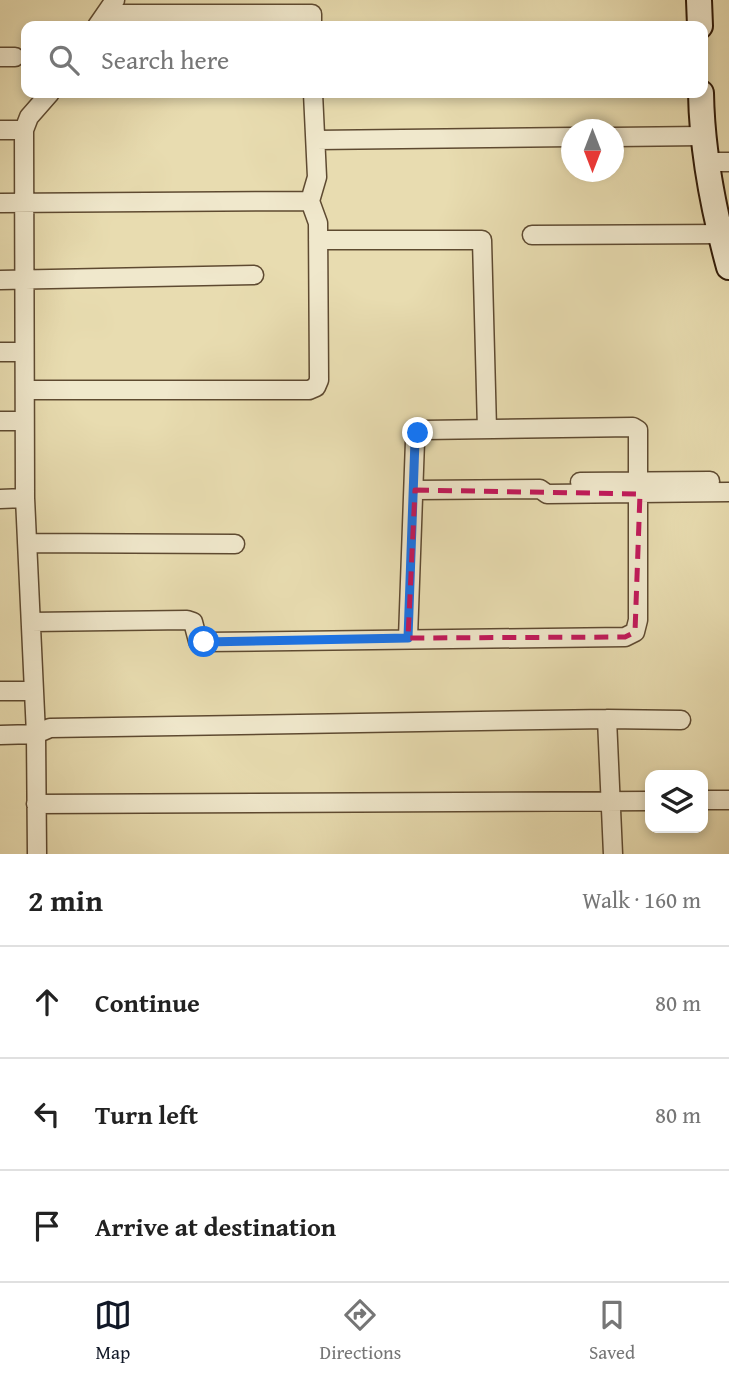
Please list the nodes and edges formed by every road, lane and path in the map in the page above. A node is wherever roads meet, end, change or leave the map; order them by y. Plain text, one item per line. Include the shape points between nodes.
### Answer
1 (699, 0) edge
2 (106, 13) edge
3 (312, 21) edge
4 (700, 21) edge
5 (46, 98) edge
6 (313, 98) edge
7 (701, 98) edge
8 (0, 130) edge
9 (24, 130) junction
10 (702, 136) junction
11 (561, 137) edge
12 (624, 137) edge
13 (316, 139) junction
14 (718, 162) edge
15 (310, 201) junction
16 (25, 202) junction
17 (0, 203) edge
18 (724, 234) edge
19 (531, 235) dead end
20 (318, 240) junction
21 (729, 267) edge
22 (254, 275) dead end
23 (25, 279) junction
24 (0, 280) edge
25 (0, 352) edge
26 (24, 352) junction
27 (25, 390) junction
28 (0, 421) edge
29 (24, 421) junction
30 (488, 429) junction
31 (729, 480) edge
32 (640, 488) junction
33 (415, 490) junction
34 (729, 492) edge
35 (25, 498) junction
36 (0, 499) edge
37 (27, 543) junction
38 (235, 544) dead end
39 (31, 622) junction
40 (408, 638) junction
41 (0, 691) edge
42 (34, 691) junction
43 (607, 719) junction
44 (681, 720) dead end
45 (36, 734) junction
46 (0, 735) edge
47 (708, 800) edge
48 (729, 800) edge
49 (645, 801) edge
50 (611, 802) junction
51 (36, 804) junction
52 (37, 854) edge
53 (613, 854) edge

1 - 4 main road
2 - 3 street via 312,14
5 - 9 street
6 - 13 street
7 - 10 main road
8 - 9 street
9 - 16 street
10 - 12 street
10 - 14 main road
11 - 13 street
13 - 15 street via 317,177
14 - 18 main road
15 - 16 street
15 - 20 street
16 - 17 street
16 - 23 street
18 - 19 street
18 - 21 main road
20 - 27 street via 316,387
20 - 30 street via 482,240
22 - 23 street
23 - 24 street
23 - 26 street
25 - 26 street
26 - 27 street
27 - 29 street
28 - 29 street
29 - 35 street
30 - 32 street via 632,427 640,436
30 - 33 street via 418,433
31 - 32 street
32 - 33 street via 547,495 541,489
32 - 34 street
32 - 40 street via 635,632 625,637
33 - 40 street
35 - 36 street
35 - 37 street
37 - 38 street
37 - 39 street
39 - 40 street via 187,620 193,622 198,641 204,642
39 - 42 street
41 - 42 street
42 - 45 street
43 - 44 street
43 - 45 street via 50,728
43 - 50 street
45 - 46 street
45 - 51 street
47 - 48 street
49 - 50 street
50 - 51 street
50 - 53 street
51 - 52 street

